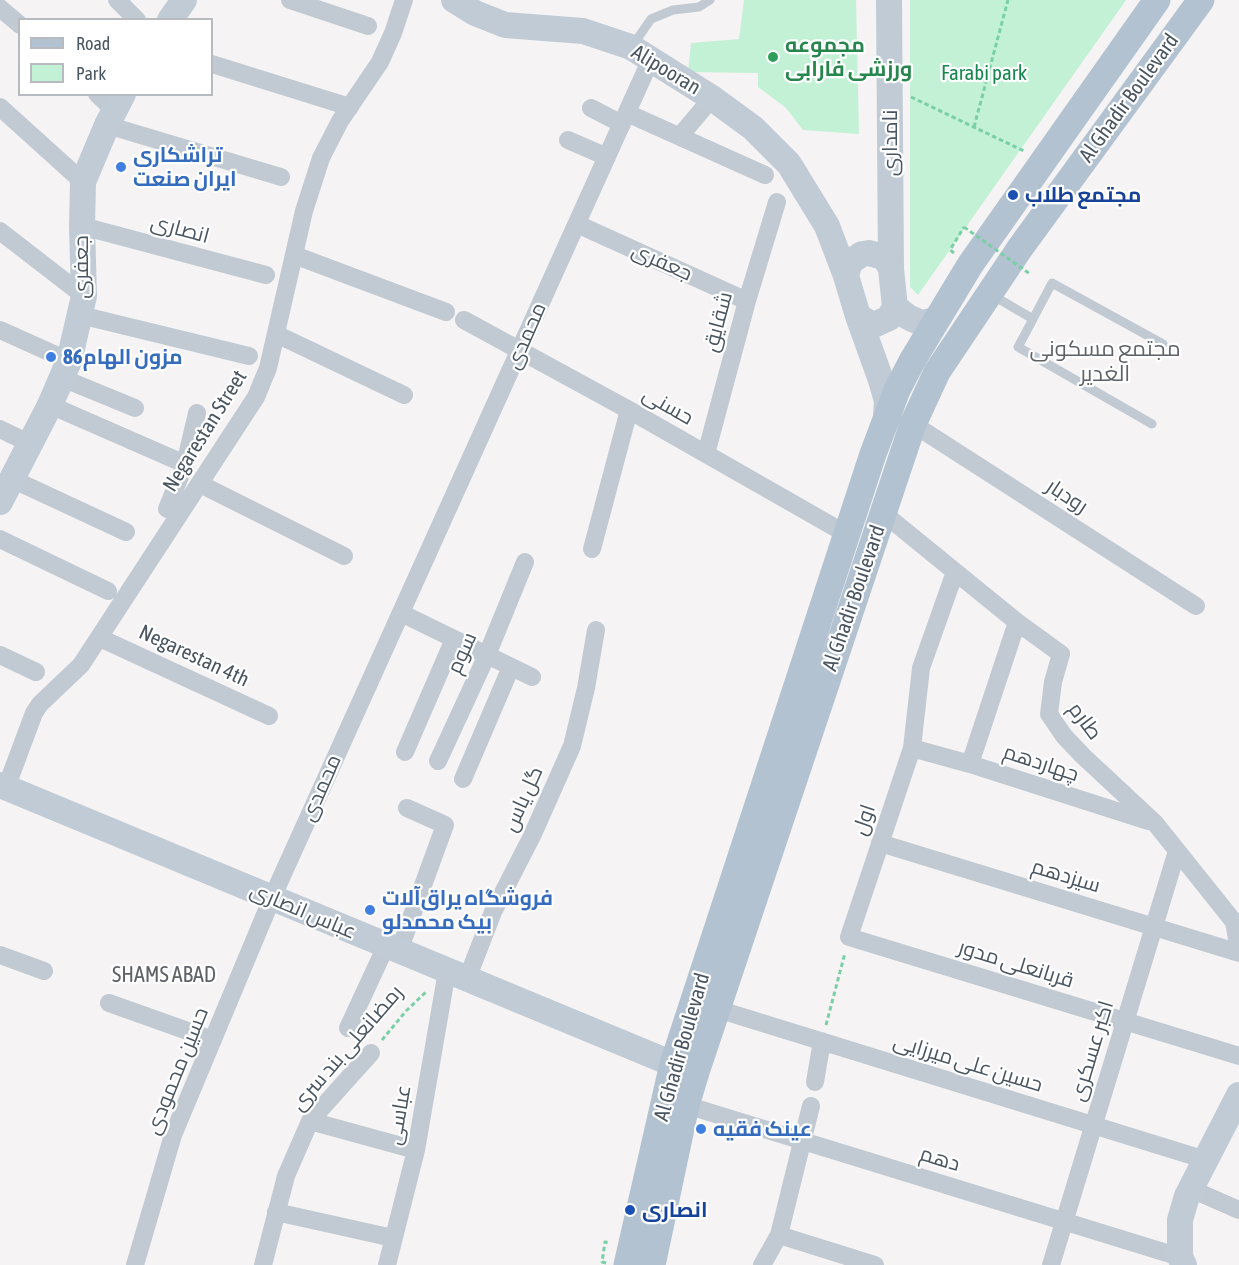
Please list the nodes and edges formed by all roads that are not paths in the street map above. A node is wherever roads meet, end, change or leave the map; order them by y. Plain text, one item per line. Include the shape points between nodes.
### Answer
1 (117, 0) edge
2 (183, 0) edge
3 (290, 0) edge
4 (404, 0) edge
5 (454, 0) edge
6 (710, 0) edge
7 (889, 0) edge
8 (1157, 0) edge
9 (1200, 0) edge
10 (0, 8) edge
11 (135, 18) edge
12 (171, 18) edge
13 (18, 24) edge
14 (368, 26) dead end
15 (641, 53) junction
16 (213, 64) edge
17 (712, 98) junction
18 (110, 106) edge
19 (0, 107) edge
20 (350, 107) junction
21 (591, 108) dead end
22 (624, 118) junction
23 (680, 136) junction
24 (568, 140) dead end
25 (607, 157) junction
26 (765, 175) dead end
27 (281, 177) dead end
28 (83, 182) junction
29 (777, 202) dead end
30 (890, 214) junction
31 (576, 224) junction
32 (81, 226) junction
33 (826, 226) junction
34 (0, 231) edge
35 (862, 254) junction
36 (294, 255) junction
37 (891, 269) junction
38 (266, 275) dead end
39 (846, 276) junction
40 (990, 293) junction
41 (747, 301) junction
42 (82, 306) junction
43 (895, 307) junction
44 (446, 312) dead end
45 (858, 316) junction
46 (1033, 319) junction
47 (464, 320) dead end
48 (936, 320) junction
49 (0, 330) edge
50 (276, 334) junction
51 (1163, 344) dead end
52 (519, 350) junction
53 (249, 356) dead end
54 (66, 370) junction
55 (404, 394) dead end
56 (50, 405) junction
57 (135, 408) dead end
58 (629, 410) junction
59 (197, 413) dead end
60 (886, 415) junction
61 (913, 424) junction
62 (1152, 424) dead end
63 (0, 429) edge
64 (29, 443) junction
65 (706, 454) junction
66 (185, 464) junction
67 (12, 479) junction
68 (200, 484) junction
69 (0, 502) edge
70 (167, 509) dead end
71 (883, 513) junction
72 (126, 532) dead end
73 (848, 535) junction
74 (0, 539) edge
75 (592, 549) dead end
76 (344, 556) dead end
77 (525, 562) dead end
78 (955, 572) junction
79 (108, 591) dead end
80 (1196, 606) dead end
81 (400, 613) junction
82 (1017, 622) junction
83 (596, 630) dead end
84 (100, 638) junction
85 (454, 639) junction
86 (0, 655) edge
87 (487, 655) junction
88 (511, 667) junction
89 (36, 672) dead end
90 (532, 677) dead end
91 (268, 716) dead end
92 (912, 748) junction
93 (405, 752) dead end
94 (438, 761) dead end
95 (970, 764) junction
96 (463, 779) dead end
97 (3, 787) edge
98 (407, 808) dead end
99 (1155, 823) junction
100 (880, 843) junction
101 (1177, 851) junction
102 (272, 898) junction
103 (1236, 925) edge
104 (1154, 927) junction
105 (849, 937) joint
106 (392, 948) junction
107 (1239, 951) edge
108 (0, 955) edge
109 (44, 970) dead end
110 (457, 975) junction
111 (109, 1002) dead end
112 (717, 1009) junction
113 (1125, 1021) junction
114 (348, 1028) dead end
115 (213, 1040) junction
116 (822, 1041) junction
117 (371, 1053) road end
118 (1239, 1056) edge
119 (673, 1064) junction
120 (815, 1083) dead end
121 (1239, 1095) edge
122 (686, 1105) junction
123 (811, 1106) dead end
124 (310, 1121) junction
125 (1093, 1125) junction
126 (802, 1141) junction
127 (416, 1150) junction
128 (1206, 1160) junction
129 (1191, 1189) junction
130 (1239, 1210) edge
131 (276, 1212) junction
132 (1064, 1221) junction
133 (779, 1235) junction
134 (393, 1238) junction
135 (1182, 1261) edge
136 (615, 1264) edge
137 (135, 1265) edge
138 (263, 1265) edge
139 (387, 1265) edge
140 (652, 1265) edge
141 (762, 1265) edge
142 (875, 1265) edge
143 (1050, 1265) edge

1 - 11 street
2 - 12 street
3 - 14 street
4 - 20 street, Negarestan Street via 380,62
5 - 15 street, Alipooran via 505,25 583,31
6 - 15 lane via 699,7 673,10 651,19
7 - 30 street, نامداری
8 - 48 main road, Al Ghadir Boulevard via 970,265
9 - 40 main road, Al Ghadir Boulevard
10 - 13 street
15 - 17 street, Alipooran
15 - 22 street, محمدی
16 - 20 street
17 - 23 street
17 - 33 street, Alipooran via 753,128 789,164
18 - 27 street
18 - 28 street, جعفری
19 - 28 street
20 - 36 street, Negarestan Street via 321,158
21 - 22 street
22 - 23 street
22 - 25 street, محمدی
23 - 26 street
24 - 25 street
25 - 31 street, محمدی
28 - 32 street, جعفری
29 - 41 street, شقایق
30 - 35 street
30 - 37 street, نامداری
31 - 41 street, جعفری
31 - 52 street, محمدی
32 - 38 street, انصاری
32 - 42 street, جعفری
33 - 35 street
33 - 39 street
34 - 42 street
35 - 37 street via 883,257
35 - 39 street via 850,262
36 - 44 street
36 - 50 street, Negarestan Street
37 - 43 street
39 - 45 street
40 - 46 lane
40 - 61 main road, Al Ghadir Boulevard via 937,372
41 - 65 street, شقایق
42 - 53 street
42 - 54 street, جعفری
43 - 45 street via 883,322 869,323
43 - 48 street via 921,323
45 - 60 street via 887,401
46 - 51 lane via 1052,283
46 - 62 lane via 1018,347
47 - 52 street, حسنی
48 - 60 main road, Al Ghadir Boulevard
49 - 54 street
50 - 55 street
50 - 68 street, Negarestan Street via 256,397
52 - 58 street, حسنی
52 - 81 street, محمدی
54 - 56 street, جعفری
54 - 57 street
56 - 64 street, جعفری
56 - 66 street
58 - 65 street, حسنی
58 - 75 street
59 - 66 street
60 - 73 main road, Al Ghadir Boulevard
61 - 71 main road, Al Ghadir Boulevard
61 - 80 street, رودبار
63 - 64 street
64 - 67 street, جعفری
65 - 73 street, حسنی
66 - 70 street
67 - 69 street, جعفری
67 - 72 street
68 - 76 street
68 - 84 street, Negarestan Street
71 - 78 street, طارم
71 - 112 main road, Al Ghadir Boulevard
73 - 119 main road, Al Ghadir Boulevard
74 - 79 street
77 - 87 street, سوم
78 - 82 street, طارم
78 - 92 street, اول via 921,668
81 - 85 street
81 - 102 street, محمدی
82 - 95 street
82 - 99 street, طارم via 1061,654 1049,714 1064,736
83 - 110 street, گل یاس via 572,746 532,836
84 - 91 street, Negarestan 4th
84 - 97 street, Negarestan Street via 81,665 34,712
85 - 87 street
85 - 93 street
86 - 89 street
87 - 88 street
87 - 94 street, سوم
88 - 90 street
88 - 96 street
92 - 95 street, چهاردهم
92 - 100 street, اول
95 - 99 street, چهاردهم
97 - 102 street, عباس انصاری
98 - 106 street via 445,825
99 - 101 street, طارم
100 - 104 street, سیزدهم
100 - 105 street, اول
101 - 103 street, طارم
101 - 104 street, اکبر عسکری
102 - 106 street, عباس انصاری
102 - 115 street, حسین محمودی
103 - 107 street, طارم
104 - 107 street, سیزدهم
104 - 113 street, اکبر عسکری
105 - 113 street, قربانعلی مدور
106 - 110 street, عباس انصاری
106 - 114 street
108 - 109 street
110 - 119 street, عباس انصاری
110 - 127 street, عباسی
111 - 115 street
112 - 116 street, حسین علی میرزایی
112 - 122 main road, Al Ghadir Boulevard
113 - 118 street, قربانعلی مدور
113 - 125 street, اکبر عسکری
115 - 137 street, حسین محمودی via 173,1136
116 - 120 street
116 - 125 street, حسین علی میرزایی
117 - 124 street, رمضانعلی بند سری
119 - 136 main road, Al Ghadir Boulevard
121 - 128 street
122 - 126 street, دهم
122 - 140 main road, Al Ghadir Boulevard
123 - 126 street
124 - 127 street
124 - 131 street, رمضانعلی بند سری via 286,1176
125 - 128 street, حسین علی میرزایی
125 - 132 street, اکبر عسکری
126 - 132 street, دهم
126 - 133 street
127 - 134 street, عباسی
128 - 129 street
129 - 130 street
129 - 135 street via 1180,1220
131 - 134 street
131 - 138 street, رمضانعلی بند سری
132 - 135 street, دهم
132 - 143 street, اکبر عسکری
133 - 141 street
133 - 142 street
134 - 139 street, عباسی

